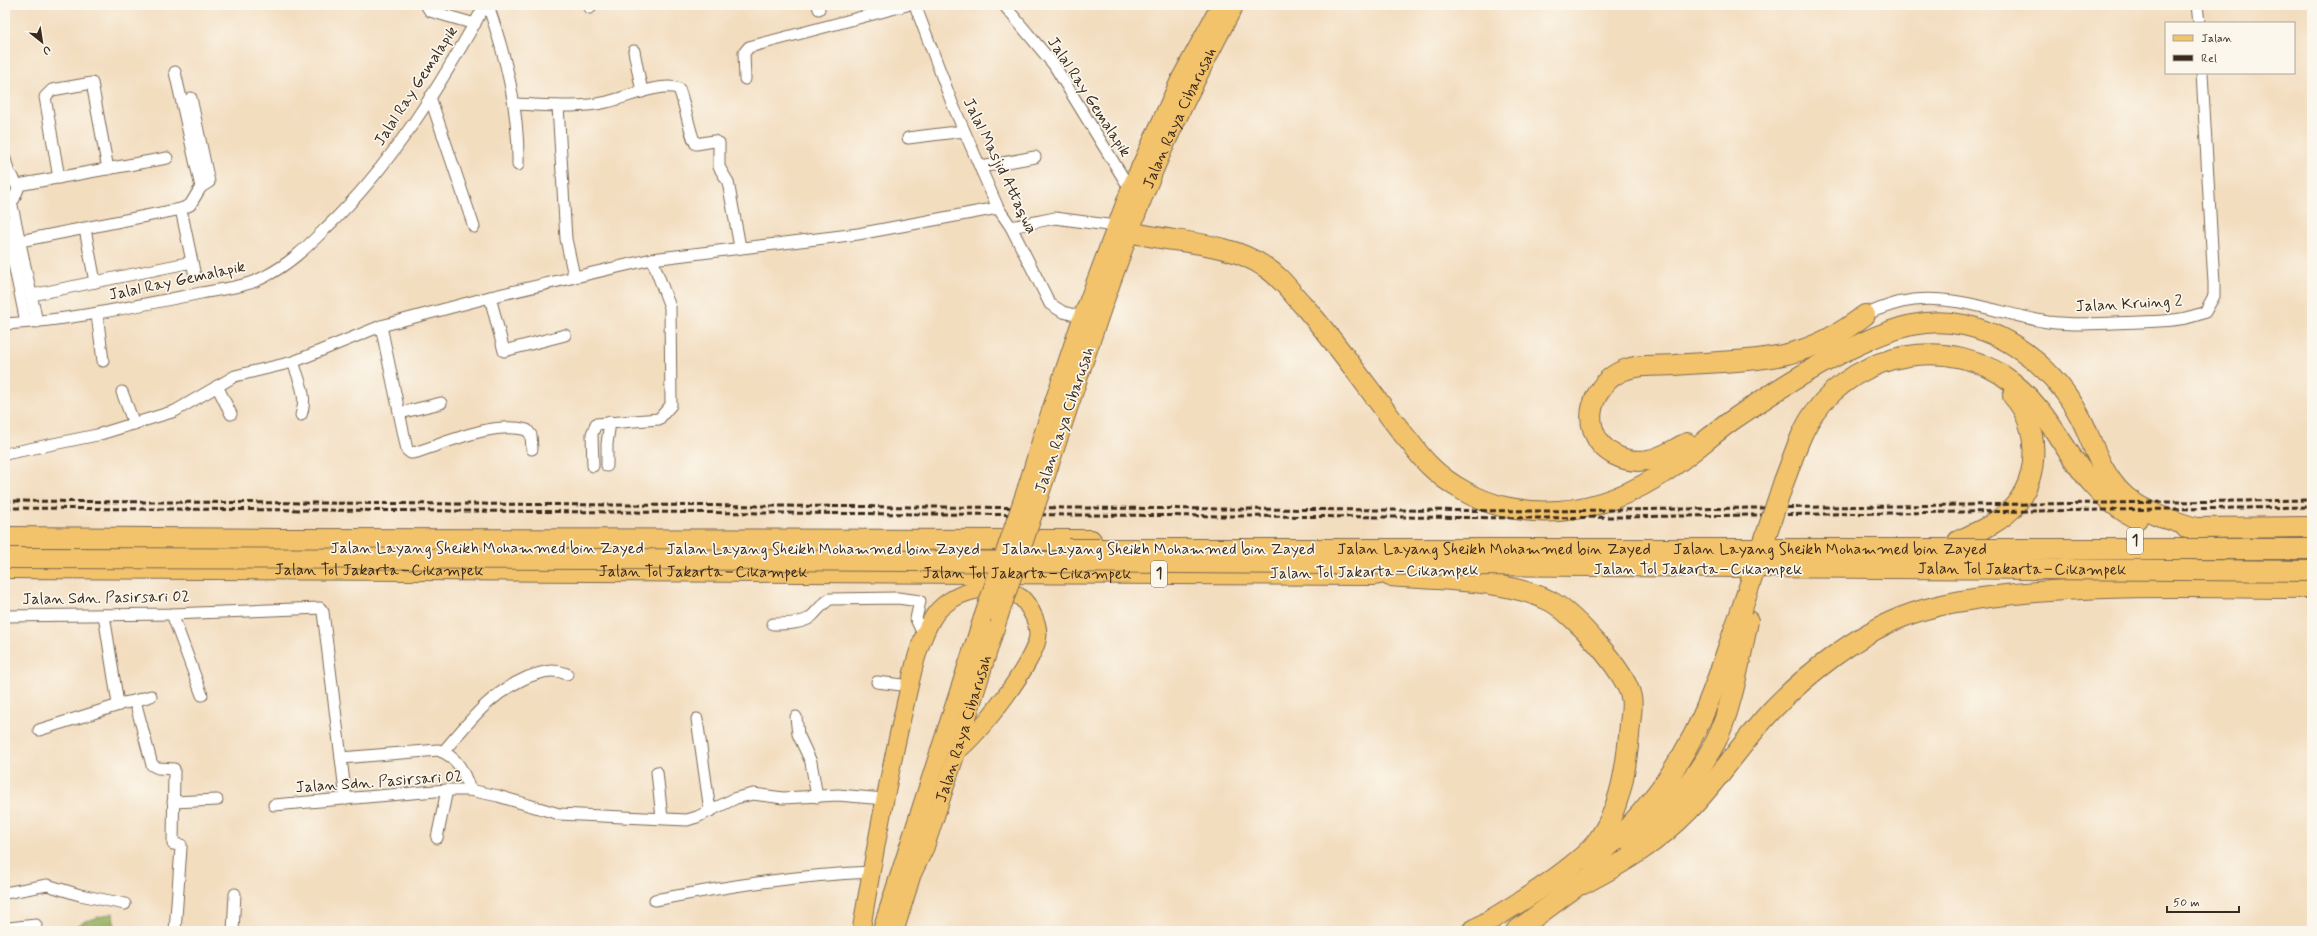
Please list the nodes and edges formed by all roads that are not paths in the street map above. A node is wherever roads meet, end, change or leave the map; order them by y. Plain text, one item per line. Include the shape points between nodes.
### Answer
1 (426, 5) edge
2 (485, 5) edge
3 (488, 5) edge
4 (907, 5) edge
5 (915, 5) edge
6 (1004, 5) edge
7 (1220, 5) edge
8 (1235, 5) edge
9 (2197, 5) edge
10 (2198, 22) edge
11 (475, 24) junction
12 (634, 51) dead end
13 (175, 72) dead end
14 (2202, 74) edge
15 (745, 79) dead end
16 (642, 92) junction
17 (430, 97) junction
18 (191, 98) dead end
19 (515, 104) junction
20 (558, 106) junction
21 (964, 131) junction
22 (908, 138) dead end
23 (1035, 157) dead end
24 (167, 158) dead end
25 (5, 159) edge
26 (518, 164) dead end
27 (981, 167) junction
28 (108, 169) junction
29 (7, 174) edge
30 (59, 178) junction
31 (18, 185) junction
32 (201, 187) junction
33 (1138, 191) junction
34 (8, 202) edge
35 (998, 208) junction
36 (181, 209) junction
37 (5, 221) edge
38 (474, 227) dead end
39 (1011, 227) junction
40 (1123, 229) junction
41 (85, 230) junction
42 (20, 241) junction
43 (740, 247) junction
44 (652, 259) junction
45 (192, 262) junction
46 (195, 276) dead end
47 (574, 276) junction
48 (95, 282) junction
49 (32, 295) junction
50 (490, 297) junction
51 (97, 314) junction
52 (1864, 314) joint
53 (1082, 317) junction
54 (32, 322) junction
55 (5, 324) edge
56 (381, 326) junction
57 (564, 335) dead end
58 (103, 361) dead end
59 (293, 362) junction
60 (217, 386) junction
61 (122, 392) dead end
62 (441, 403) dead end
63 (400, 413) junction
64 (231, 414) dead end
65 (301, 415) dead end
66 (610, 422) junction
67 (1730, 422) junction
68 (134, 424) junction
69 (532, 449) dead end
70 (5, 454) edge
71 (593, 466) dead end
72 (607, 466) dead end
73 (1788, 483) junction
74 (1035, 486) junction
75 (2312, 527) edge
76 (2199, 529) junction
77 (5, 537) edge
78 (2312, 540) edge
79 (1958, 541) junction
80 (5, 548) edge
81 (2312, 549) edge
82 (5, 558) edge
83 (5, 568) edge
84 (2312, 570) edge
85 (1374, 575) junction
86 (2312, 588) edge
87 (1746, 612) junction
88 (198, 613) junction
89 (172, 614) junction
90 (104, 615) junction
91 (5, 616) edge
92 (773, 624) dead end
93 (178, 627) junction
94 (924, 636) junction
95 (567, 674) dead end
96 (877, 682) dead end
97 (910, 686) junction
98 (202, 695) dead end
99 (151, 696) dead end
100 (134, 701) junction
101 (119, 705) junction
102 (796, 717) dead end
103 (697, 719) dead end
104 (39, 730) dead end
105 (958, 751) junction
106 (443, 752) junction
107 (341, 758) junction
108 (657, 772) dead end
109 (447, 790) junction
110 (470, 790) junction
111 (817, 797) junction
112 (346, 799) junction
113 (884, 799) junction
114 (217, 800) dead end
115 (173, 802) junction
116 (274, 805) dead end
117 (710, 812) junction
118 (662, 818) junction
119 (437, 838) dead end
120 (918, 844) junction
121 (871, 872) junction
122 (909, 875) junction
123 (1583, 884) junction
124 (5, 893) edge
125 (235, 894) dead end
126 (655, 900) dead end
127 (125, 904) dead end
128 (36, 925) dead end
129 (8, 929) edge
130 (175, 931) edge
131 (233, 931) edge
132 (861, 931) edge
133 (881, 931) edge
134 (889, 931) edge
135 (895, 931) edge
136 (906, 931) edge
137 (1472, 931) edge
138 (1491, 931) edge
139 (1516, 931) edge

1 - 11 street via 430,11
2 - 11 street, Jalal Ray Gemalapik
3 - 19 street via 504,50
4 - 15 street via 749,47 744,53
5 - 21 street, Jalal Masjid Attaqwa
6 - 33 street, Jalal Ray Gemalapik via 1054,65
7 - 33 main road, Jalan Raya Cibarusah via 1180,79
8 - 33 main road, Jalan Raya Cibarusah via 1159,158
9 - 10 street
11 - 17 street, Jalal Ray Gemalapik
12 - 16 street
13 - 32 street
14 - 52 street, Jalan Kruing 2 via 2214,283 2214,296 2205,312 2184,319 2074,324 2026,318 1953,301 1914,300
16 - 20 street via 606,103
16 - 43 street via 673,87 679,89 693,141 696,144 716,141 719,143 719,167 728,182
17 - 38 street
17 - 51 street, Jalal Ray Gemalapik via 385,164 354,202 290,262 263,278 228,289
18 - 32 street via 209,182
19 - 20 street
19 - 26 street
20 - 47 street via 566,239
21 - 22 street
21 - 27 street, Jalal Masjid Attaqwa
23 - 27 street
24 - 28 street
25 - 29 street
27 - 35 street, Jalal Masjid Attaqwa
28 - 30 street
28 - 30 street via 92,83 52,90 45,97
29 - 31 street
30 - 31 street
31 - 34 street via 16,196
32 - 36 street via 190,205
33 - 40 main road, Jalan Raya Cibarusah
34 - 42 street
35 - 39 street, Jalal Masjid Attaqwa
35 - 43 street via 858,234
36 - 41 street
36 - 45 street
37 - 54 street
39 - 40 street via 1056,218
39 - 53 street, Jalal Masjid Attaqwa via 1050,304
40 - 53 main road, Jalan Raya Cibarusah
40 - 67 highway via 1160,240 1222,248 1242,255 1276,275 1312,315 1430,466 1456,486 1502,507 1531,511 1576,510 1621,496 1658,476
40 - 74 main road, Jalan Raya Cibarusah
41 - 42 street
41 - 48 street
42 - 49 street
43 - 44 street
44 - 47 street
44 - 66 street via 670,307 671,406 659,419
45 - 46 street
45 - 48 street
47 - 50 street
48 - 49 street
49 - 54 street
50 - 56 street
50 - 57 street via 504,352
51 - 54 street, Jalal Ray Gemalapik
51 - 58 street
52 - 67 highway via 1848,328 1788,354 1752,360 1643,366 1621,372 1605,384 1597,396 1591,415 1592,429 1604,448 1615,456 1632,461 1661,456
53 - 74 main road, Jalan Raya Cibarusah via 1044,430
54 - 55 street, Jalal Ray Gemalapik
56 - 59 street
56 - 63 street
59 - 60 street via 235,376
59 - 65 street via 304,398
60 - 64 street
60 - 68 street via 175,411
61 - 68 street
62 - 63 street
63 - 69 street via 405,446 411,452 492,429 508,427 527,430 531,435
66 - 71 street via 596,424 593,428
66 - 72 street via 606,444
67 - 76 highway via 1829,358 1893,329 1929,322 1966,326 1998,338 2024,352 2052,377 2075,408 2102,467 2127,498 2157,516
68 - 70 street via 64,443
73 - 76 highway via 1811,418 1839,386 1868,368 1892,359 1909,355 1943,355 1977,362 2012,382 2046,420 2086,478 2104,498 2124,512 2148,524 2165,528
73 - 79 highway via 1816,428 1835,404 1860,383 1890,369 1906,365 1949,365 1969,370 2001,386 2014,397 2022,408 2032,433 2033,456 2026,486 2016,504 1990,525
73 - 87 highway, bridge
74 - 105 main road, Jalan Raya Cibarusah, bridge
74 - 120 main road, Jalan Raya Cibarusah, bridge via 982,619
75 - 76 highway
77 - 79 highway, Jalan Tol Jakarta–Cikampek / 1 via 282,540
78 - 79 highway, Jalan Tol Jakarta–Cikampek / 1
80 - 81 highway, Jalan Layang Sheikh Mohammed bin Zayed / 1, bridge
82 - 84 highway, Jalan Layang Sheikh Mohammed bin Zayed / 1, bridge via 619,559
83 - 85 highway, Jalan Tol Jakarta–Cikampek / 1
84 - 85 highway, Jalan Tol Jakarta–Cikampek / 1 via 1411,569
85 - 137 highway via 1464,581 1504,588 1550,601 1571,615 1595,643 1621,675 1632,697 1621,788 1614,811 1602,834 1589,850 1549,882
86 - 123 highway via 2126,588 2038,592 1957,601 1899,618 1816,669 1774,708 1702,795 1665,833 1619,865
87 - 123 highway via 1727,710 1716,741 1682,792 1655,820
87 - 138 highway via 1695,732 1680,760 1657,793 1613,843 1559,885
88 - 89 street, Jalan Sdn. Pasirsari 02
88 - 93 street
88 - 107 street, Jalan Sdn. Pasirsari 02 via 317,607 321,609
89 - 90 street, Jalan Sdn. Pasirsari 02
89 - 93 street
90 - 91 street, Jalan Sdn. Pasirsari 02
90 - 101 street
92 - 94 street via 804,621 830,598 898,598 920,601 916,619
93 - 98 street
94 - 97 main road
94 - 105 main road via 932,618 942,606 953,598 969,592 996,590 1017,595 1027,604 1036,623 1038,635 1027,662 1005,696 967,744
95 - 106 street via 546,671 500,692 479,709
96 - 97 street
97 - 113 main road
99 - 100 street
100 - 101 street
100 - 115 street via 152,765 174,769
101 - 104 street
102 - 111 street via 798,734 811,762
103 - 117 street
105 - 120 main road, Jalan Raya Cibarusah
106 - 107 street via 434,750
106 - 110 street via 459,764
107 - 112 street
108 - 118 street
109 - 110 street, Jalan Sdn. Pasirsari 02
109 - 112 street, Jalan Sdn. Pasirsari 02
109 - 119 street
110 - 118 street, Jalan Sdn. Pasirsari 02 via 516,800 559,814
111 - 113 street, Jalan Sdn. Pasirsari 02 via 838,795
111 - 117 street, Jalan Sdn. Pasirsari 02 via 783,798 753,794 736,798
112 - 116 street, Jalan Sdn. Pasirsari 02
113 - 121 main road
114 - 115 street
115 - 130 street via 173,844 180,845 181,848
117 - 118 street, Jalan Sdn. Pasirsari 02 via 687,820
120 - 122 main road, Jalan Raya Cibarusah
120 - 133 main road, Jalan Raya Cibarusah
120 - 136 main road, Jalan Raya Cibarusah via 917,890
121 - 126 street via 824,874 723,887
121 - 132 main road
122 - 134 main road, Jalan Raya Cibarusah
122 - 135 main road, Jalan Raya Cibarusah
123 - 139 highway
124 - 127 street via 46,885
125 - 131 street
128 - 129 street

